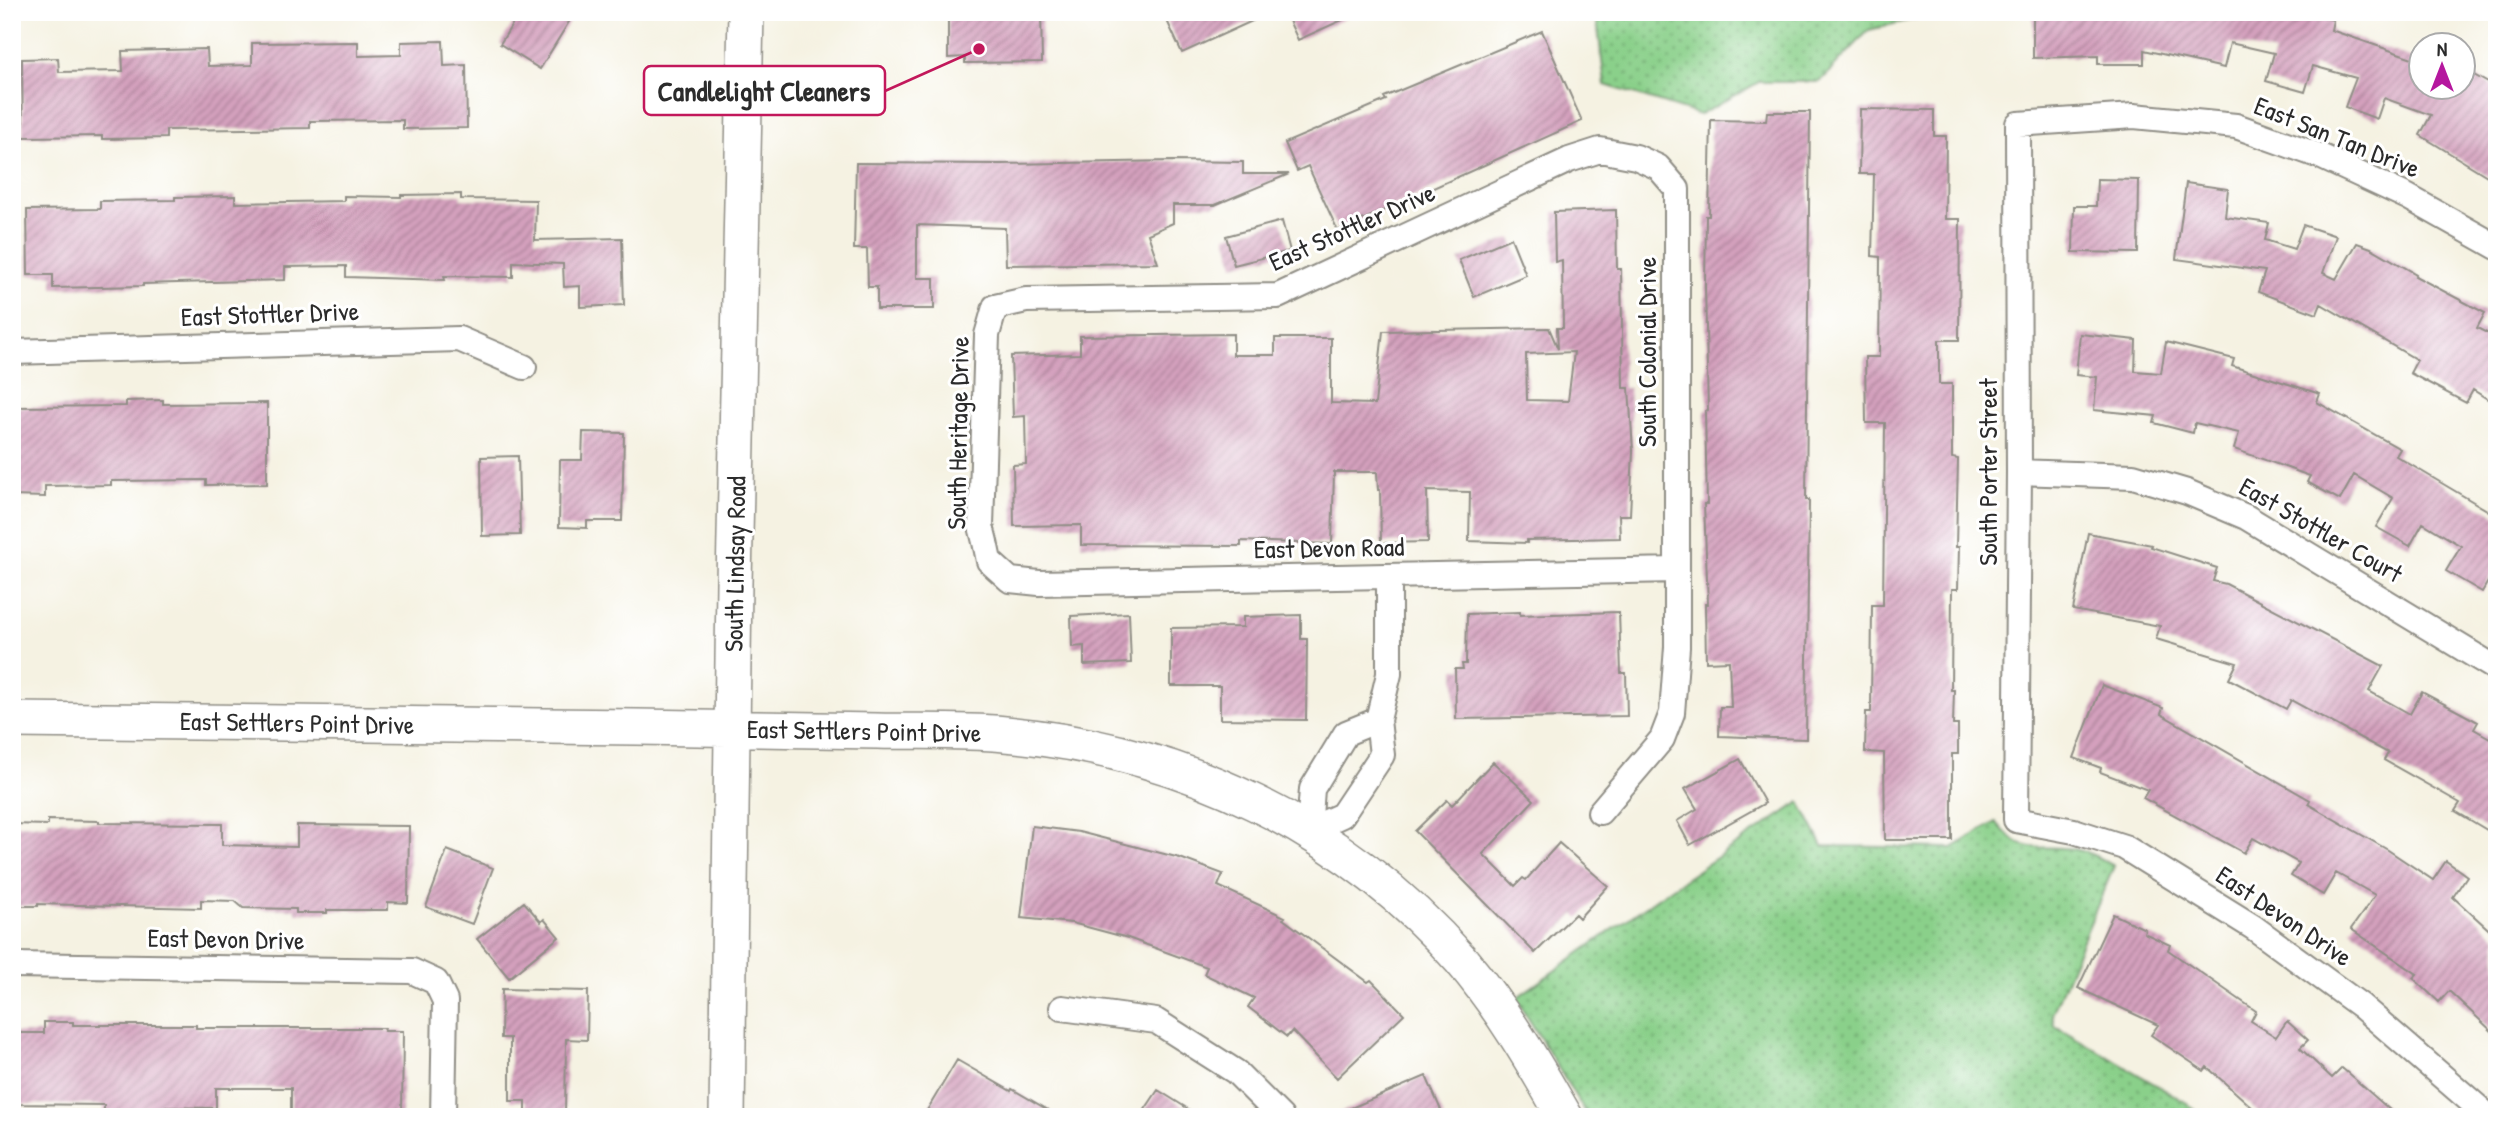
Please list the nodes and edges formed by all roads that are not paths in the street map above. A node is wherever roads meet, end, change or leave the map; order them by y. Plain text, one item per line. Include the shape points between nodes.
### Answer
1 (746, 12) edge
2 (2018, 124) joint
3 (1636, 157) joint
4 (2497, 247) edge
5 (995, 307) joint
6 (12, 352) edge
7 (524, 367) dead end
8 (2019, 472) junction
9 (989, 561) joint
10 (1677, 569) junction
11 (1389, 577) junction
12 (2497, 669) edge
13 (12, 720) edge
14 (1378, 720) junction
15 (733, 728) junction
16 (1600, 812) dead end
17 (2016, 820) joint
18 (1309, 830) junction
19 (12, 965) edge
20 (1062, 1008) dead end
21 (443, 1117) edge
22 (727, 1117) edge
23 (1282, 1117) edge
24 (1565, 1117) edge
25 (2489, 1117) edge

1 - 15 street, South Lindsay Road
2 - 4 street, East San Tan Drive via 2134,116 2236,126 2320,156 2409,197
2 - 8 street, South Porter Street
3 - 5 street, East Stottler Drive via 1600,150 1569,160 1278,296 1026,300
3 - 10 street, South Colonial Drive via 1658,167 1677,189
5 - 9 street, South Heritage Drive via 987,335 981,526
6 - 7 street, East Stottler Drive via 459,339
8 - 12 street, East Stottler Court via 2133,476 2187,492 2246,517
8 - 17 street, South Porter Street
9 - 11 street, East Devon Road via 1010,580 1040,583
10 - 11 street, East Devon Road
10 - 16 street, South Colonial Drive via 1672,713 1662,739
11 - 14 street via 1389,674
13 - 15 street, East Settlers Point Drive
14 - 18 street via 1346,733 1339,744 1312,789
14 - 18 street via 1382,755 1342,816
15 - 18 street, East Settlers Point Drive via 1005,734 1069,744 1176,770
15 - 22 street, South Lindsay Road
17 - 25 street, East Devon Drive via 2074,831 2124,848 2253,927 2361,1006
18 - 24 street, East Settlers Point Drive via 1362,867 1462,962 1524,1046
19 - 21 street, East Devon Drive via 412,971 436,982 444,1001
20 - 23 street via 1156,1021 1236,1072

